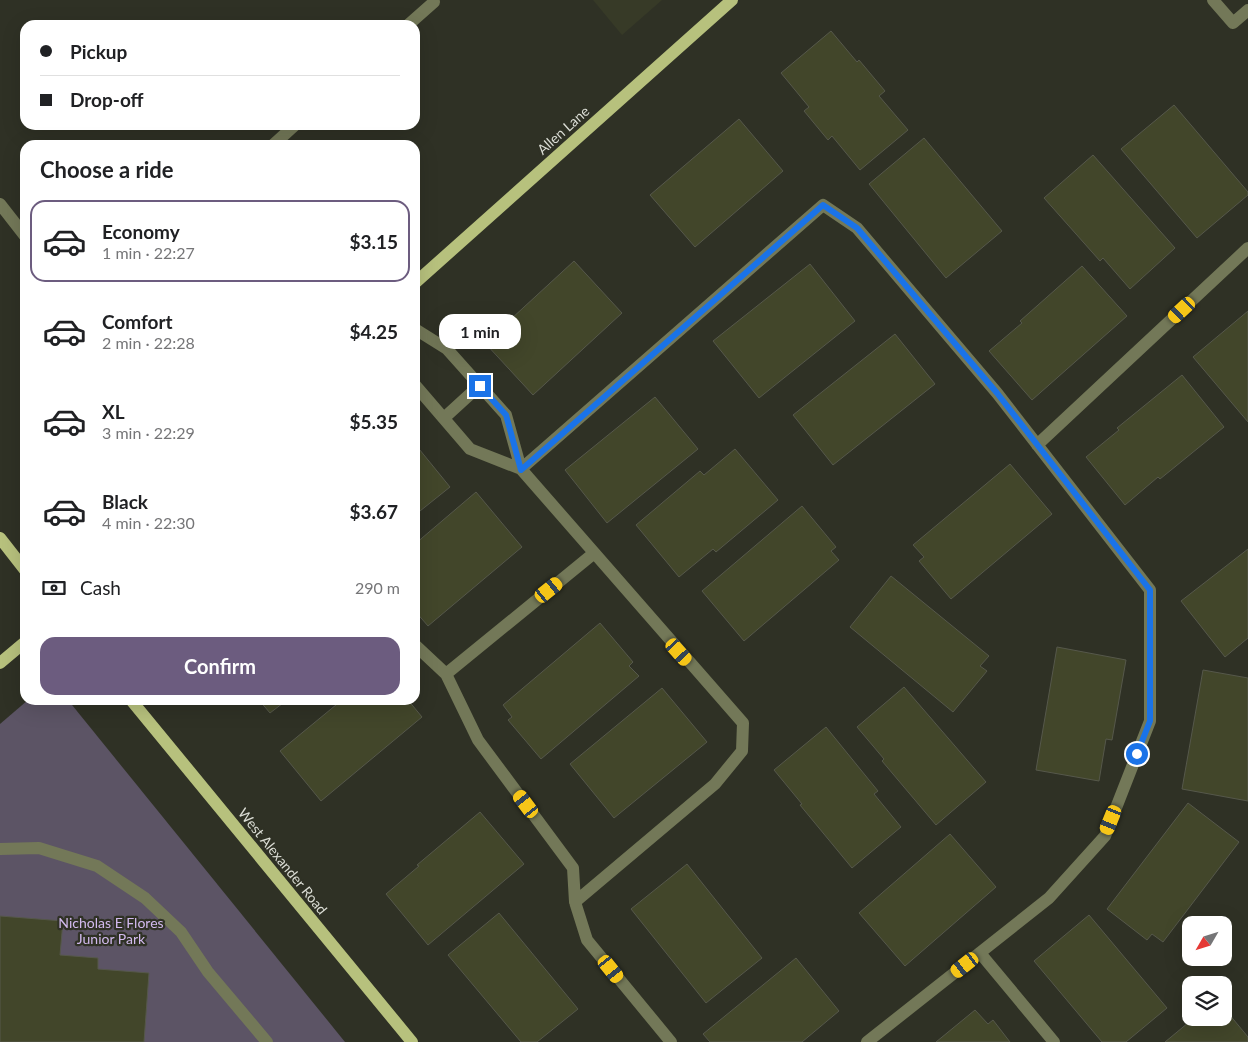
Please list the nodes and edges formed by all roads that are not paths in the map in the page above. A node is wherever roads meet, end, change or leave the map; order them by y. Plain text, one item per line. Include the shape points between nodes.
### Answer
1 (732, 0) edge
2 (1214, 0) edge
3 (434, 2) dead end
4 (1248, 10) edge
5 (414, 20) edge
6 (290, 130) edge
7 (278, 140) edge
8 (0, 204) edge
9 (20, 230) edge
10 (1245, 256) edge
11 (420, 279) edge
12 (420, 332) edge
13 (480, 386) junction
14 (420, 391) edge
15 (444, 418) junction
16 (1037, 444) junction
17 (521, 470) junction
18 (0, 538) edge
19 (593, 554) junction
20 (20, 564) edge
21 (20, 646) edge
22 (420, 650) edge
23 (0, 663) edge
24 (446, 674) junction
25 (135, 705) edge
26 (0, 849) edge
27 (575, 902) junction
28 (980, 953) junction
29 (267, 1042) edge
30 (412, 1042) edge
31 (670, 1042) edge
32 (868, 1042) edge
33 (1054, 1042) edge

1 - 11 main road, Allen Lane
2 - 4 street via 1233,22
3 - 5 street
6 - 7 street
8 - 9 street
10 - 16 street
12 - 13 street via 447,349
13 - 15 street
13 - 17 street via 506,415
14 - 15 street
15 - 17 street via 470,449
16 - 17 street via 857,228 823,205
16 - 28 street via 1150,590 1150,721 1105,836 1049,898
17 - 19 street
18 - 20 main road
19 - 24 street
19 - 27 street via 742,723 742,751 715,784
21 - 23 main road
22 - 24 street
24 - 27 street via 478,740 574,868
25 - 30 main road, West Alexander Road
26 - 29 street via 38,848 97,866 145,898 181,932 208,972
27 - 31 street via 587,940
28 - 32 street
28 - 33 street

